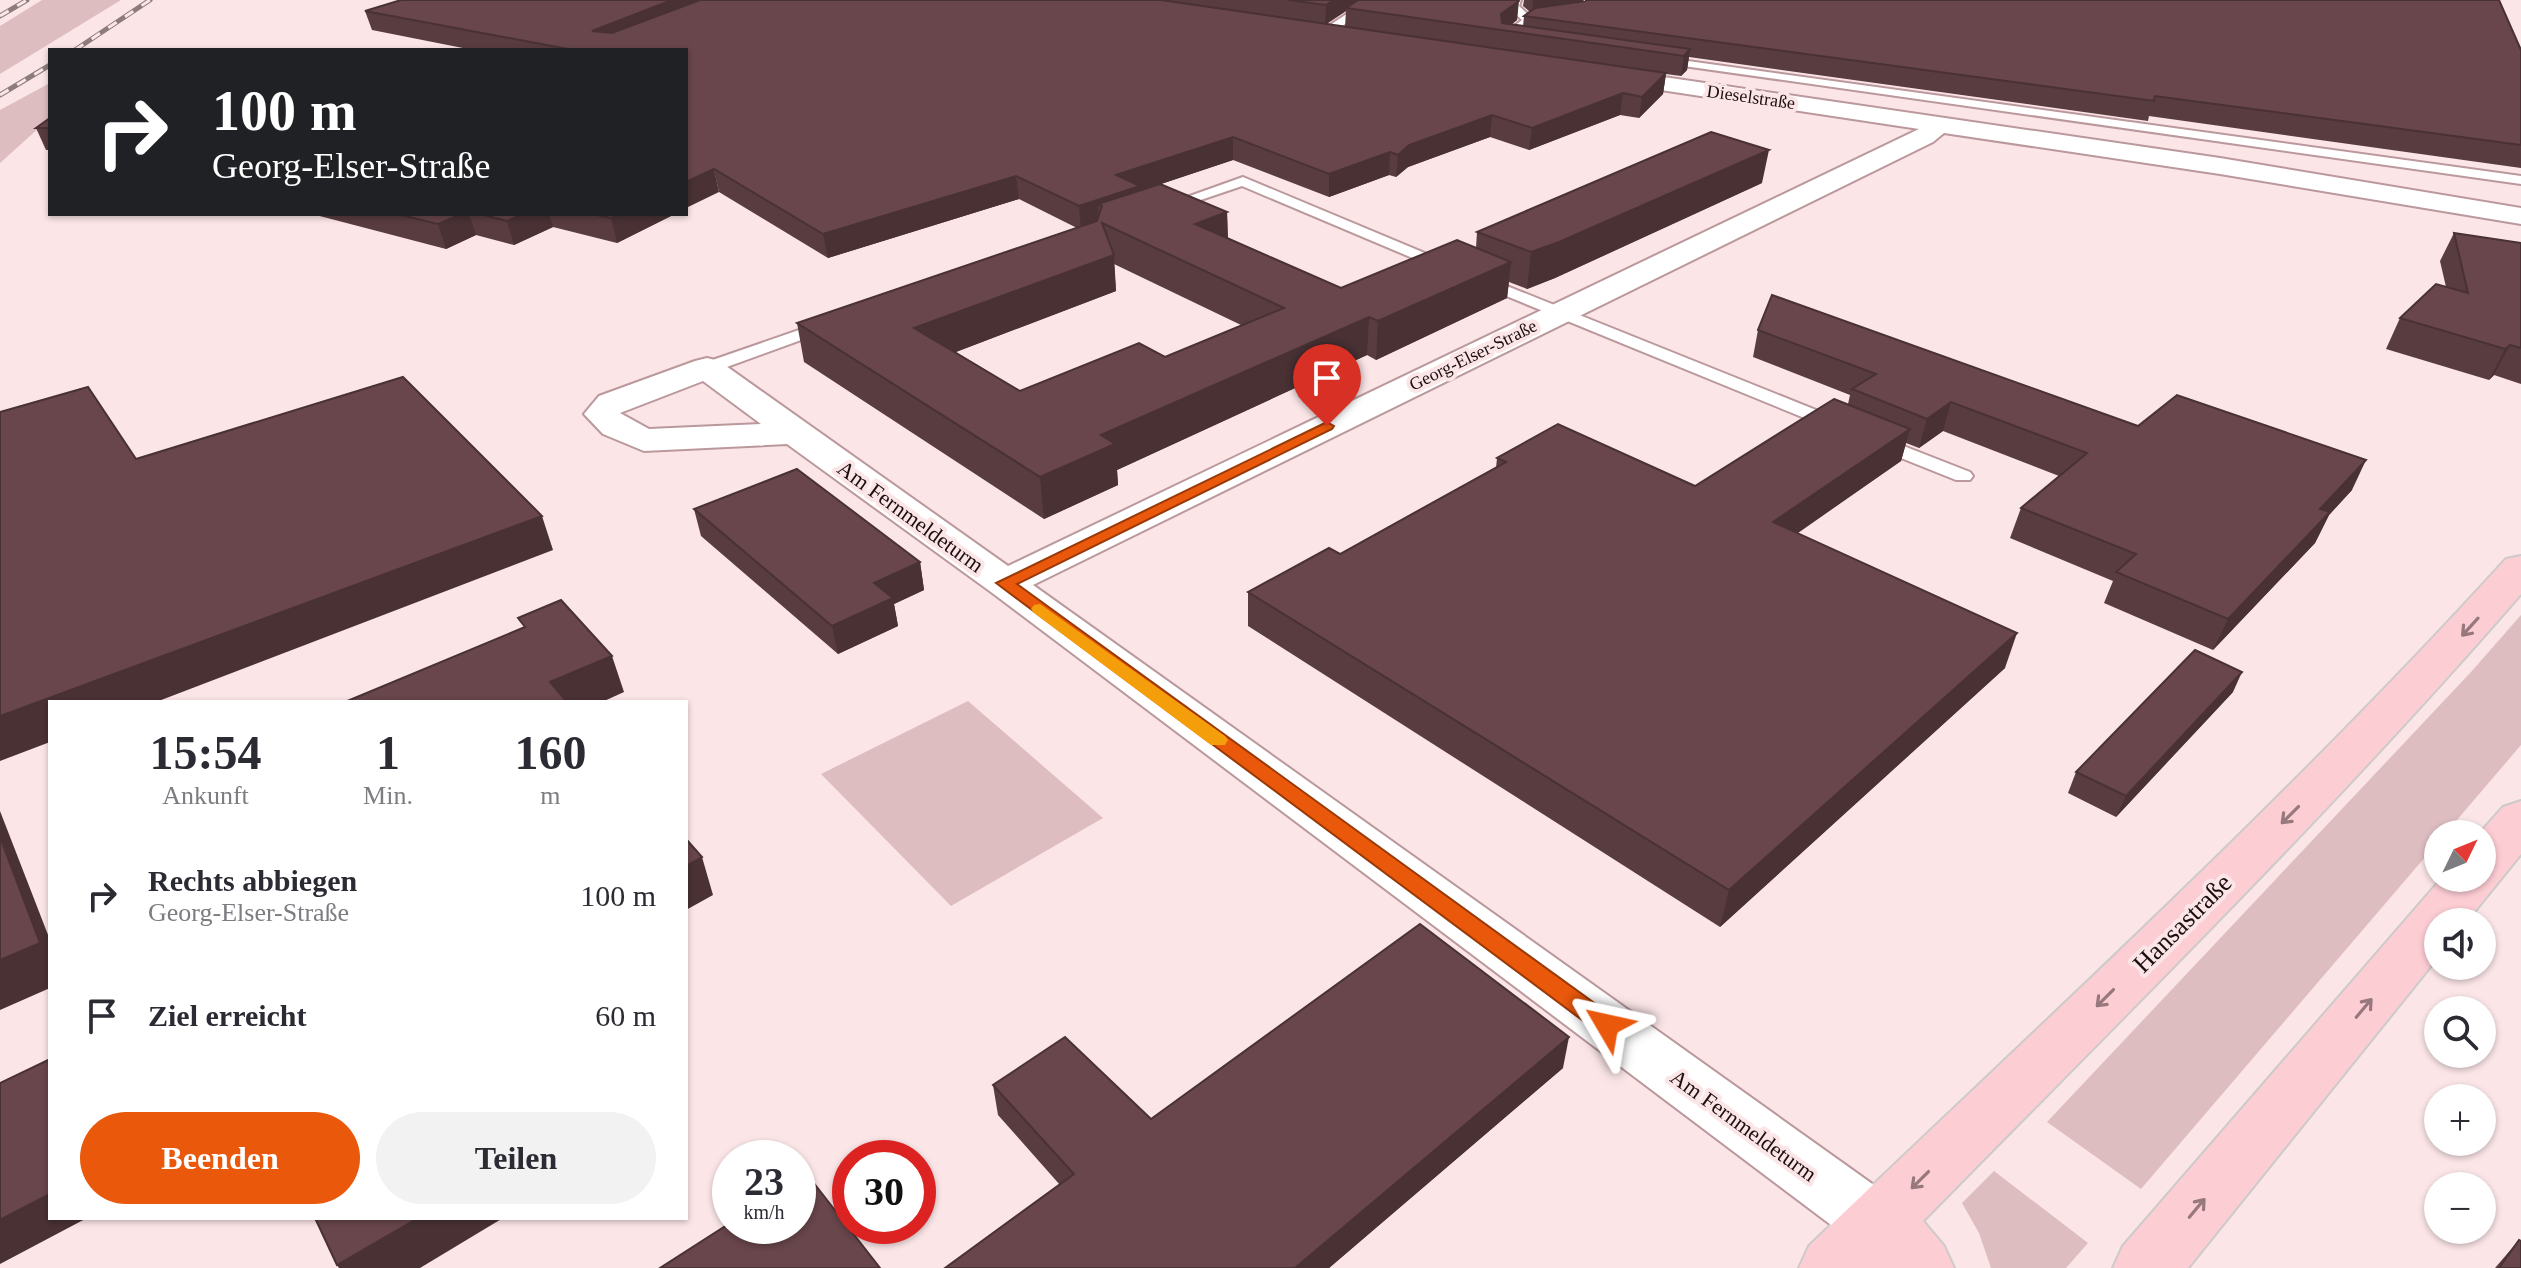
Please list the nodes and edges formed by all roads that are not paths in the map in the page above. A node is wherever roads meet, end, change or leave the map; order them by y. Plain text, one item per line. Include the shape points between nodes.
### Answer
1 (1375, 0) edge
2 (1516, 0) edge
3 (1545, 18) edge
4 (1529, 20) junction
5 (1317, 32) joint
6 (1355, 38) edge
7 (1520, 51) joint
8 (1489, 58) edge
9 (1646, 58) edge
10 (1592, 73) edge
11 (1939, 125) junction
12 (2521, 180) edge
13 (2406, 195) junction
14 (2521, 205) edge
15 (1153, 212) edge
16 (2521, 216) edge
17 (1560, 313) junction
18 (840, 321) edge
19 (707, 368) junction
20 (795, 433) junction
21 (1963, 476) dead end
22 (2521, 568) edge
23 (1005, 583) junction
24 (2521, 819) edge
25 (2496, 849) edge
26 (2460, 892) edge
27 (1899, 1246) edge
28 (1833, 1268) edge
29 (2147, 1268) edge

1 - 5 lane
2 - 4 lane via 1513,7
3 - 4 lane
4 - 7 lane via 1505,38
5 - 6 street
7 - 8 street
9 - 12 lane
10 - 11 street, Dieselstraße
11 - 13 street, Dieselstraße
11 - 17 street, Georg-Elser-Straße via 1924,137
13 - 14 street, Dieselstraße
13 - 16 street, Dieselstraße
15 - 17 lane via 1243,181
17 - 21 lane
17 - 23 street, Georg-Elser-Straße
18 - 19 lane
19 - 20 street, Am Fernmeldeturm
19 - 20 street via 611,403 601,414 644,440
20 - 23 street, Am Fernmeldeturm
22 -> 27 main road, Hansastraße
23 - 27 street, Am Fernmeldeturm
24 - 25 main road
29 -> 26 main road
27 - 28 main road, Hansastraße

